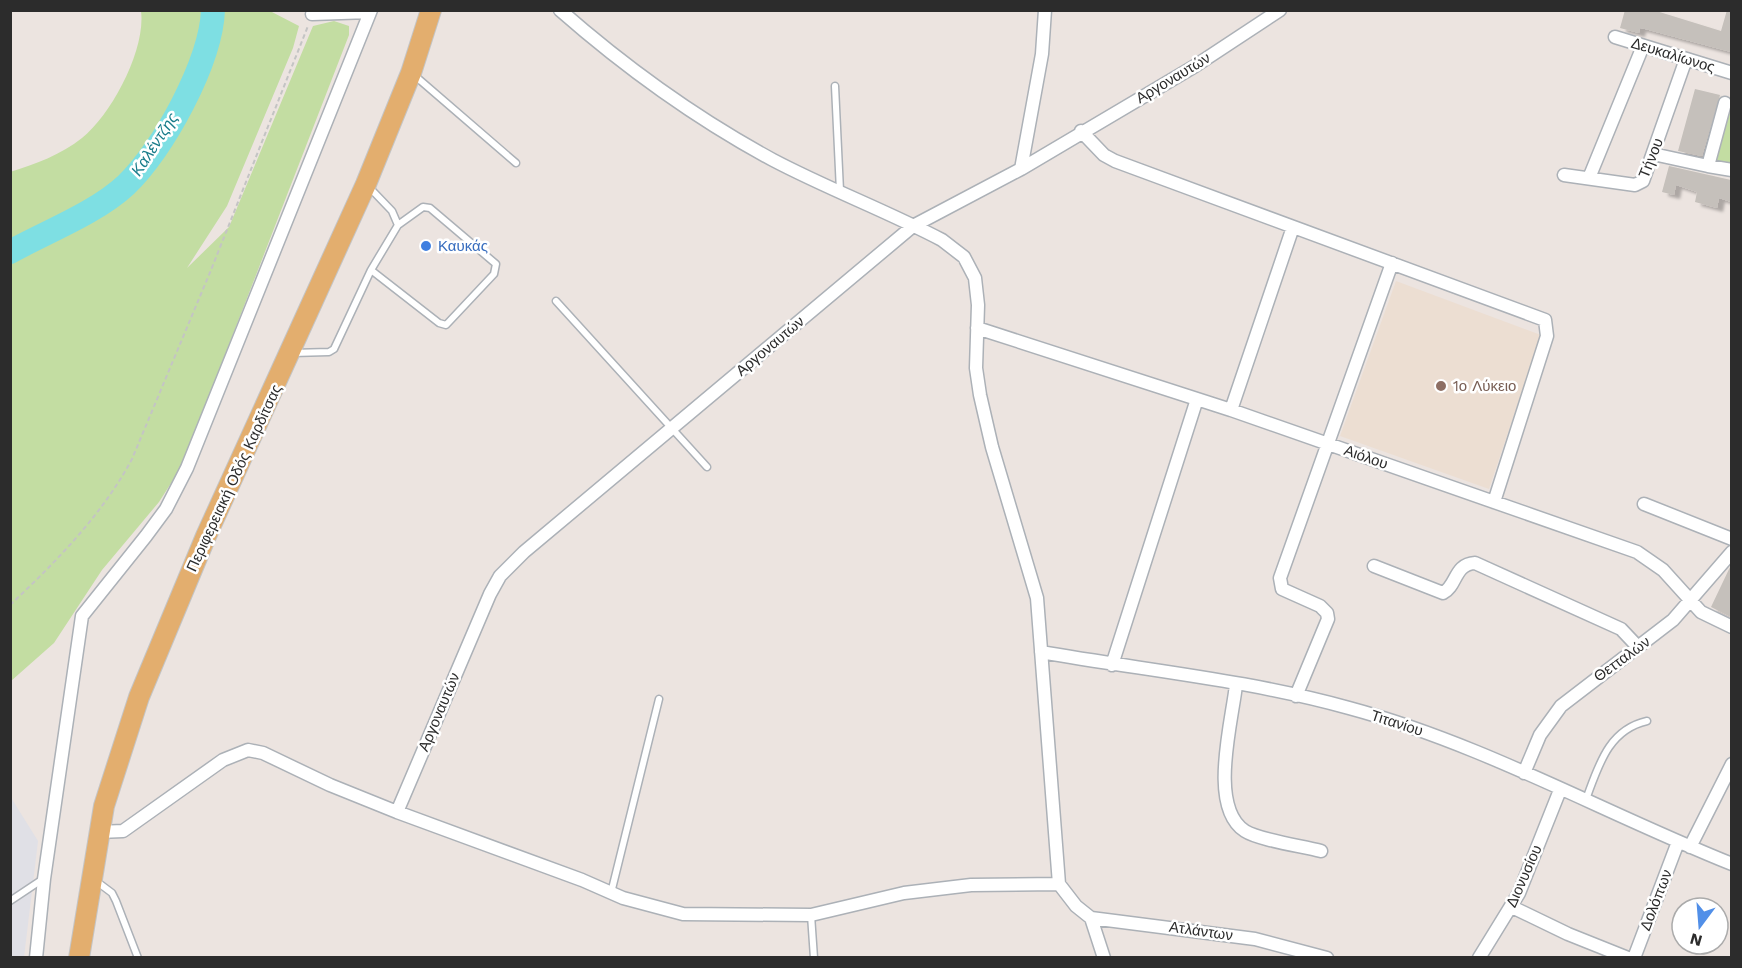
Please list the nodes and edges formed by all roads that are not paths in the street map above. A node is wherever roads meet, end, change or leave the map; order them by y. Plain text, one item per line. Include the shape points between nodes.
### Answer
1 (430, 10) edge
2 (560, 10) edge
3 (1045, 10) edge
4 (1280, 10) edge
5 (370, 11) edge
6 (312, 12) edge
7 (1615, 37) dead end
8 (1643, 45) junction
9 (1686, 59) junction
10 (411, 73) junction
11 (1731, 73) edge
12 (835, 86) dead end
13 (1725, 103) dead end
14 (1081, 131) junction
15 (1653, 154) junction
16 (516, 163) dead end
17 (1708, 165) junction
18 (1021, 169) junction
19 (1731, 170) edge
20 (1564, 175) dead end
21 (1589, 178) junction
22 (366, 184) junction
23 (840, 192) junction
24 (398, 225) junction
25 (913, 226) junction
26 (1293, 226) junction
27 (1392, 263) junction
28 (371, 270) junction
29 (556, 301) dead end
30 (977, 328) junction
31 (291, 353) junction
32 (1197, 399) junction
33 (1231, 411) junction
34 (673, 429) junction
35 (1328, 444) junction
36 (707, 466) dead end
37 (1494, 502) junction
38 (1644, 504) dead end
39 (1731, 539) edge
40 (1731, 552) edge
41 (1374, 566) dead end
42 (1692, 602) junction
43 (1731, 627) edge
44 (1638, 647) junction
45 (1041, 652) junction
46 (1112, 665) junction
47 (1236, 685) junction
48 (1296, 696) junction
49 (659, 699) dead end
50 (1647, 721) dead end
51 (1731, 764) edge
52 (1524, 773) junction
53 (1560, 790) junction
54 (1585, 801) junction
55 (397, 812) junction
56 (99, 832) junction
57 (1678, 842) junction
58 (1690, 848) junction
59 (1321, 851) dead end
60 (1731, 864) edge
61 (92, 877) junction
62 (44, 879) junction
63 (1059, 884) junction
64 (611, 893) junction
65 (10, 901) edge
66 (1512, 907) junction
67 (811, 915) junction
68 (1091, 918) junction
69 (36, 957) edge
70 (79, 957) edge
71 (138, 957) edge
72 (814, 957) edge
73 (1104, 957) edge
74 (1327, 957) edge
75 (1479, 957) edge
76 (1628, 957) edge
77 (1634, 957) edge

1 - 10 main road, Περιφερειακή Οδός Καρδίτσας
2 - 23 street via 714,125
3 - 18 street via 1042,54
4 - 14 street, Αργοναυτών via 1195,66
5 - 6 street
5 - 62 street via 187,468 147,536 82,616
7 - 8 street, Δευκαλίωνος
8 - 9 street, Δευκαλίωνος
8 - 21 street
9 - 11 street, Δευκαλίωνος
9 - 15 street, Τήνου
10 - 16 lane
10 - 22 main road, Περιφερειακή Οδός Καρδίτσας
12 - 23 lane
13 - 17 street
14 - 18 street, Αργοναυτών
14 - 26 street via 1104,156 1115,161
15 - 17 street
15 - 21 street, Τήνου via 1640,184 1635,186
17 - 19 street
18 - 25 street, Αργοναυτών
20 - 21 street, Τήνου
22 - 24 lane via 392,211
22 - 31 main road, Περιφερειακή Οδός Καρδίτσας
23 - 25 street
24 - 28 lane
24 - 28 lane via 423,207 430,207 496,264 494,274 446,326
25 - 30 street via 950,245 971,266 976,285
25 - 34 street, Αργοναυτών
26 - 27 street
26 - 33 street
27 - 35 street
27 - 37 street via 1545,320 1547,336
28 - 31 lane via 334,349
29 - 34 lane
30 - 32 street, Αιόλου
30 - 45 street via 980,395 1037,598
31 - 56 main road, Περιφερειακή Οδός Καρδίτσας via 156,653 127,732
32 - 33 street, Αιόλου
32 - 46 street
33 - 35 street, Αιόλου
34 - 36 lane
34 - 55 street, Αργοναυτών via 524,552 495,583
35 - 37 street, Αιόλου
35 - 48 street via 1279,581 1282,589 1328,613
37 - 42 street, Αιόλου via 1646,557 1664,570
38 - 39 street
40 - 42 street, Θετταλών
41 - 44 street via 1443,593 1459,570 1475,563 1621,629
42 - 43 street, Αιόλου via 1701,612
42 - 44 street, Θετταλών
44 - 52 street, Θετταλών via 1561,706 1540,735
45 - 46 street, Τιτανίου
45 - 63 street
46 - 47 street, Τιτανίου
47 - 48 street, Τιτανίου
47 - 59 street via 1224,792 1228,813 1246,832
48 - 52 street, Τιτανίου via 1350,708 1473,748
49 - 64 lane
50 - 54 lane via 1625,728 1609,746
51 - 58 street
52 - 53 street, Τιτανίου
53 - 54 street, Τιτανίου
53 - 66 street, Διονυσίου
54 - 57 street, Τιτανίου
55 - 56 street via 262,753 245,750 223,760 123,831
55 - 64 street
56 - 61 main road, Περιφερειακή Οδός Καρδίτσας
57 - 58 street, Τιτανίου
57 - 77 street, Δολόπων
58 - 60 street, Τιτανίου
61 - 70 main road, Περιφερειακή Οδός Καρδίτσας
61 - 71 lane via 116,901
62 - 65 lane
62 - 69 street
63 - 67 street via 971,885 904,893
63 - 68 street
64 - 67 street via 644,906 683,914
66 - 75 street, Διονυσίου
66 - 76 street
67 - 72 lane
68 - 73 street
68 - 74 street, Ατλάντων via 1255,939

